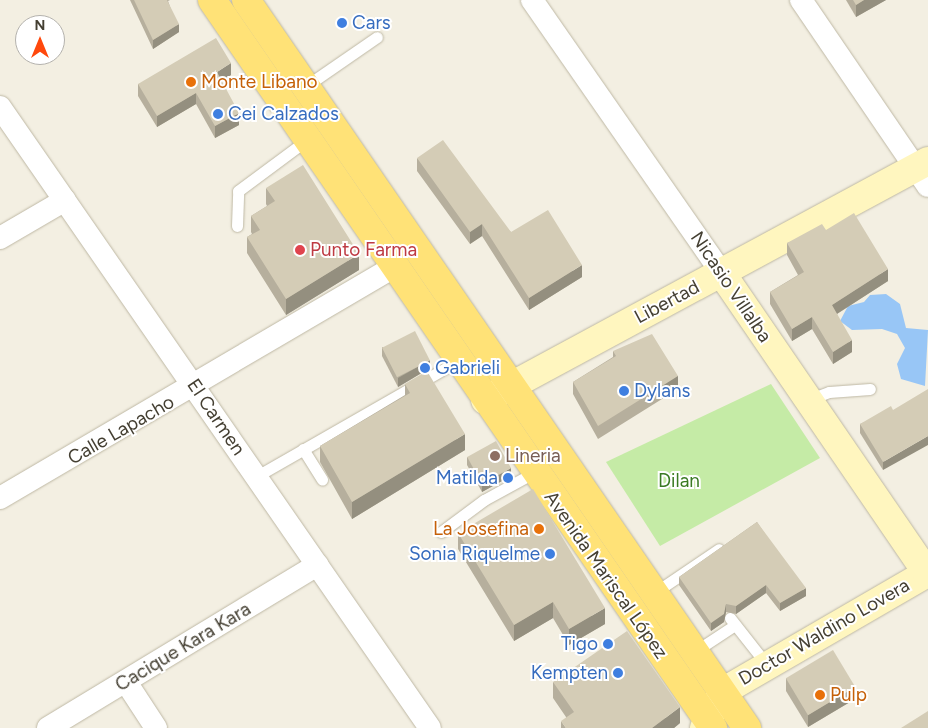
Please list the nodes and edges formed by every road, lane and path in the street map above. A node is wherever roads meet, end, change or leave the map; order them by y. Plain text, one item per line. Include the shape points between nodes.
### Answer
1 (212, 0) edge
2 (246, 0) edge
3 (532, 0) edge
4 (801, 0) edge
5 (377, 36) dead end
6 (306, 86) junction
7 (0, 107) edge
8 (308, 140) junction
9 (924, 172) edge
10 (65, 200) junction
11 (237, 226) dead end
12 (0, 238) edge
13 (394, 266) junction
14 (721, 272) junction
15 (458, 361) junction
16 (512, 386) junction
17 (196, 387) junction
18 (870, 389) dead end
19 (485, 400) junction
20 (808, 400) junction
21 (303, 449) junction
22 (535, 472) junction
23 (257, 476) junction
24 (322, 479) dead end
25 (0, 498) edge
26 (441, 532) dead end
27 (719, 549) edge
28 (317, 565) junction
29 (927, 574) edge
30 (654, 593) junction
31 (694, 652) junction
32 (768, 665) junction
33 (126, 682) junction
34 (722, 692) junction
35 (710, 724) edge
36 (48, 728) edge
37 (156, 728) edge
38 (430, 728) edge
39 (747, 728) edge

1 - 8 highway, Avenida Mariscal López
2 - 6 highway, Avenida Mariscal López
3 - 14 street, Nicasio Villalba
4 - 9 street
5 - 6 lane
6 - 16 highway, Avenida Mariscal López
7 - 10 street, El Carmen
8 - 11 lane via 238,191
8 - 13 highway, Avenida Mariscal López
9 - 14 main road, Libertad
10 - 12 street
10 - 17 street, El Carmen
13 - 15 highway, Avenida Mariscal López
13 - 17 street, Calle Lapacho
14 - 16 main road, Libertad
14 - 20 main road, Nicasio Villalba
15 - 19 highway, Avenida Mariscal López
15 - 21 lane
16 - 19 main road, Libertad
16 - 30 highway, Avenida Mariscal López
17 - 23 street, El Carmen
17 - 25 street, Calle Lapacho
18 - 20 lane via 828,392
19 - 22 highway, Avenida Mariscal López
20 - 29 main road, Nicasio Villalba
21 - 23 lane
21 - 24 lane
22 - 26 lane via 484,500
22 - 35 highway, Avenida Mariscal López
23 - 28 street, El Carmen
27 - 30 lane via 692,572
28 - 33 street, Cacique Kara Kara
28 - 38 street, El Carmen
29 - 32 main road, Doctor Waldino Lovera
30 - 31 highway, Avenida Mariscal López
31 - 32 lane via 732,622
31 - 34 highway, Avenida Mariscal López
32 - 34 main road, Doctor Waldino Lovera
33 - 36 street, Cacique Kara Kara
33 - 37 street
34 - 35 main road
34 - 39 highway, Avenida Mariscal López

